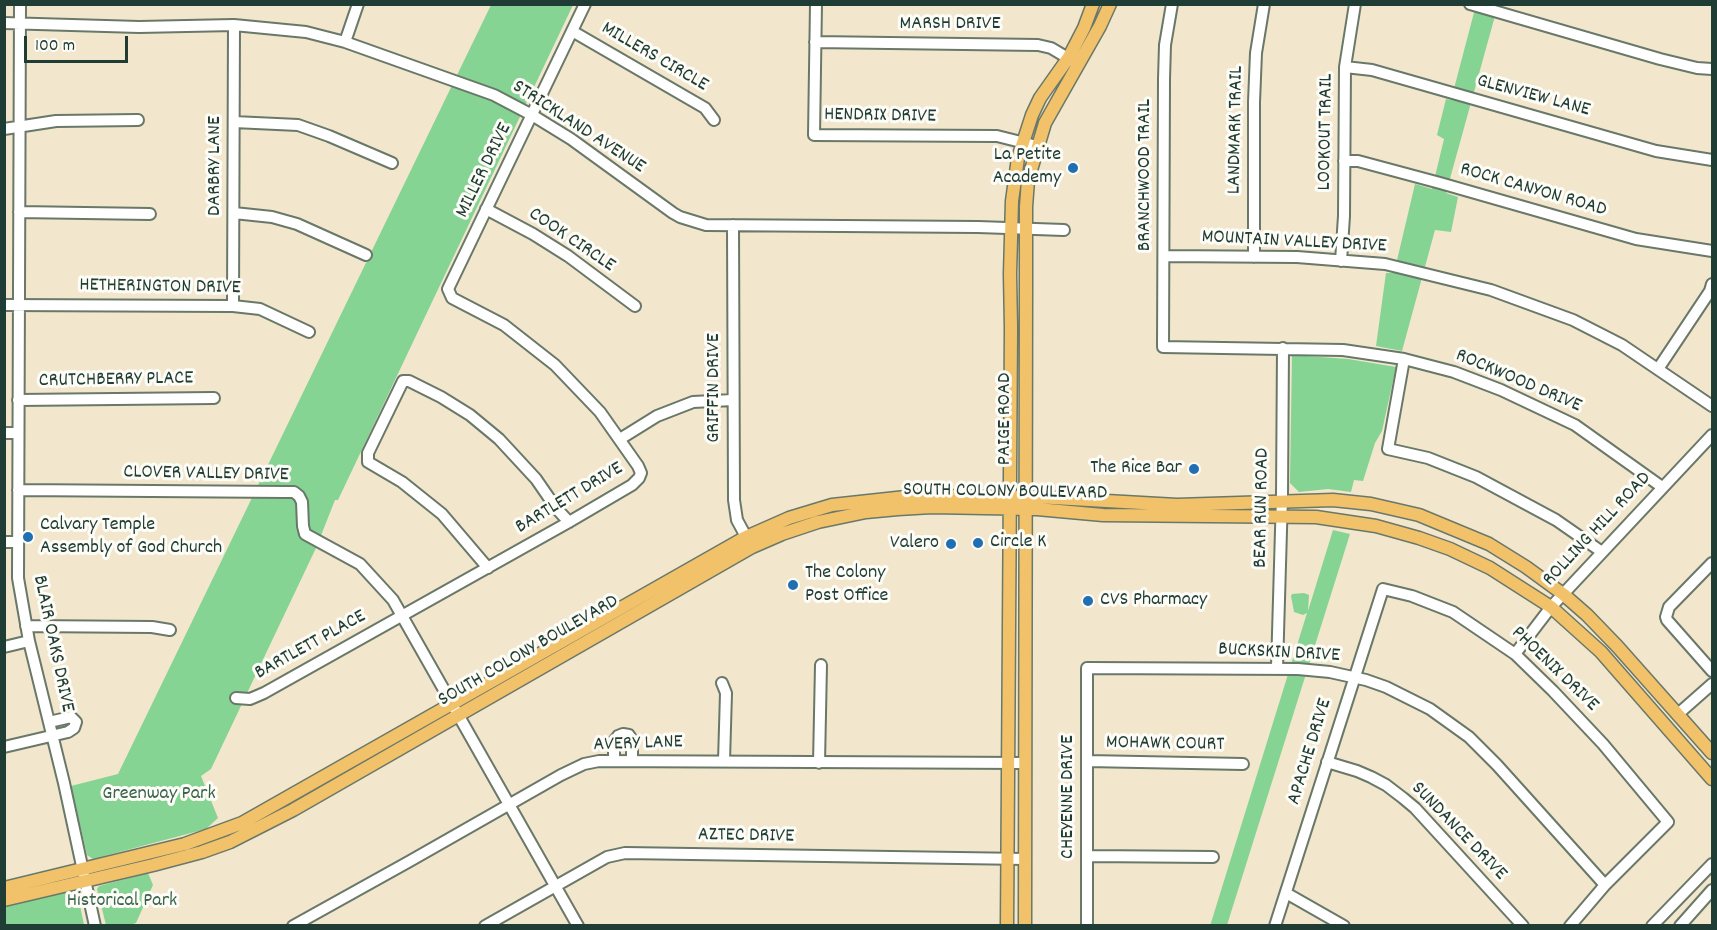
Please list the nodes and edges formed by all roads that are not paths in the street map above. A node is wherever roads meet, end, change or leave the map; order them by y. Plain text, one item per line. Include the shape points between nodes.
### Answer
1 (20, 4) edge
2 (358, 4) edge
3 (585, 4) edge
4 (816, 4) edge
5 (1094, 4) edge
6 (1110, 4) edge
7 (1172, 4) edge
8 (1264, 4) edge
9 (1355, 4) edge
10 (1470, 4) edge
11 (1506, 10) edge
12 (4, 23) edge
13 (20, 24) junction
14 (234, 26) junction
15 (572, 31) junction
16 (345, 42) junction
17 (815, 42) junction
18 (1073, 61) junction
19 (1345, 67) junction
20 (1713, 69) edge
21 (532, 115) junction
22 (138, 120) dead end
23 (714, 120) dead end
24 (234, 122) junction
25 (20, 126) junction
26 (4, 129) edge
27 (1023, 142) junction
28 (1037, 146) junction
29 (1713, 160) edge
30 (1344, 161) junction
31 (392, 163) dead end
32 (486, 209) junction
33 (19, 212) junction
34 (234, 213) junction
35 (150, 214) dead end
36 (733, 225) junction
37 (1011, 228) junction
38 (1026, 228) junction
39 (1064, 230) dead end
40 (1713, 251) edge
41 (366, 255) dead end
42 (1164, 256) junction
43 (1254, 257) junction
44 (1341, 261) junction
45 (1713, 284) edge
46 (448, 289) joint
47 (19, 304) junction
48 (4, 305) edge
49 (233, 306) junction
50 (635, 306) dead end
51 (309, 332) dead end
52 (1163, 347) joint
53 (1283, 348) junction
54 (1404, 359) junction
55 (1011, 366) junction
56 (1026, 367) junction
57 (1658, 369) junction
58 (214, 398) dead end
59 (18, 400) junction
60 (733, 400) junction
61 (1713, 406) edge
62 (4, 433) edge
63 (18, 433) junction
64 (1713, 435) edge
65 (620, 439) junction
66 (1662, 487) junction
67 (18, 490) junction
68 (1282, 501) junction
69 (1010, 502) junction
70 (1108, 502) junction
71 (1026, 503) junction
72 (866, 506) junction
73 (1177, 510) junction
74 (805, 513) junction
75 (1117, 515) junction
76 (1281, 517) junction
77 (569, 522) junction
78 (818, 522) junction
79 (4, 542) edge
80 (18, 542) junction
81 (749, 542) junction
82 (1602, 552) junction
83 (1713, 563) edge
84 (488, 568) junction
85 (1383, 589) joint
86 (1563, 594) junction
87 (1551, 607) junction
88 (1025, 609) junction
89 (1009, 611) junction
90 (402, 616) junction
91 (26, 626) junction
92 (170, 630) dead end
93 (29, 641) junction
94 (4, 647) edge
95 (1515, 654) junction
96 (821, 666) dead end
97 (1087, 668) joint
98 (1277, 668) junction
99 (1713, 671) edge
100 (1353, 677) junction
101 (722, 683) dead end
102 (1713, 684) edge
103 (236, 698) dead end
104 (454, 709) junction
105 (1678, 714) junction
106 (49, 722) junction
107 (53, 737) junction
108 (4, 747) edge
109 (1713, 753) edge
110 (614, 760) junction
111 (632, 760) junction
112 (724, 761) junction
113 (1087, 761) junction
114 (1327, 762) junction
115 (819, 763) junction
116 (1008, 763) junction
117 (1025, 763) junction
118 (1243, 764) dead end
119 (1713, 779) edge
120 (508, 805) junction
121 (1087, 856) junction
122 (1213, 857) dead end
123 (1007, 859) junction
124 (1025, 859) junction
125 (1713, 864) edge
126 (82, 875) junction
127 (1605, 885) junction
128 (555, 886) junction
129 (4, 888) edge
130 (1713, 890) edge
131 (1286, 893) junction
132 (4, 900) edge
133 (94, 926) edge
134 (293, 926) edge
135 (485, 926) edge
136 (578, 926) edge
137 (1007, 926) edge
138 (1024, 926) edge
139 (1087, 926) edge
140 (1275, 926) edge
141 (1344, 926) edge
142 (1523, 926) edge
143 (1570, 926) edge
144 (1652, 926) edge
145 (1680, 926) edge

1 - 13 street, BLAIR OAKS DRIVE
2 - 16 street
3 - 15 street, MILLER DRIVE
4 - 17 street, HENDRIX DRIVE
5 - 18 main road, PAIGE ROAD
6 - 18 main road, PAIGE ROAD
7 - 42 street, BRANCHWOOD TRAIL via 1165,45
8 - 43 street, LANDMARK TRAIL via 1254,102
9 - 19 street, LOOKOUT TRAIL
10 - 11 street
11 - 20 street via 1660,59
12 - 13 street, STRICKLAND AVENUE
13 - 14 street, STRICKLAND AVENUE
13 - 25 street, BLAIR OAKS DRIVE
14 - 16 street, STRICKLAND AVENUE via 306,32
14 - 24 street, DARBRY LANE
15 - 21 street, MILLER DRIVE
15 - 23 street, MILLERS CIRCLE via 705,108
16 - 21 street, STRICKLAND AVENUE via 494,95
17 - 18 street, MARSH DRIVE via 1029,44 1051,48
17 - 27 street, HENDRIX DRIVE via 814,135 997,136
18 - 27 main road, PAIGE ROAD via 1040,98
18 - 28 main road, PAIGE ROAD
19 - 29 street, GLENVIEW LANE via 1372,70 1656,151
19 - 30 street, LOOKOUT TRAIL
21 - 32 street, MILLER DRIVE
21 - 36 street, STRICKLAND AVENUE via 680,217 706,225
22 - 25 street via 56,121
24 - 31 street via 298,125
24 - 34 street, DARBRY LANE
25 - 26 street
25 - 33 street, BLAIR OAKS DRIVE
27 - 28 street, HENDRIX DRIVE
27 - 37 main road, PAIGE ROAD
28 - 38 main road, PAIGE ROAD via 1029,177
30 - 40 street, ROCK CANYON ROAD via 1358,161 1635,239
30 - 44 street, LOOKOUT TRAIL
32 - 46 street, MILLER DRIVE
32 - 50 street, COOK CIRCLE via 568,256
33 - 35 street
33 - 47 street, BLAIR OAKS DRIVE
34 - 41 street via 297,224
34 - 49 street, DARBRY LANE
36 - 37 street, STRICKLAND AVENUE
36 - 60 street, GRIFFIN DRIVE
37 - 38 street, STRICKLAND AVENUE
37 - 55 main road, PAIGE ROAD
38 - 39 street, STRICKLAND AVENUE
38 - 56 main road, PAIGE ROAD
42 - 43 street, MOUNTAIN VALLEY DRIVE
42 - 52 street, BRANCHWOOD TRAIL
43 - 44 street, MOUNTAIN VALLEY DRIVE
44 - 57 street, MOUNTAIN VALLEY DRIVE via 1409,268 1501,293 1573,320
45 - 57 street
46 - 65 street, BARTLETT DRIVE via 452,298 504,325 542,353 585,394
47 - 48 street, HETHERINGTON DRIVE
47 - 49 street, HETHERINGTON DRIVE
47 - 59 street, BLAIR OAKS DRIVE
49 - 51 street, HETHERINGTON DRIVE via 260,309
52 - 53 street, ROCKWOOD DRIVE
53 - 54 street, ROCKWOOD DRIVE via 1343,350
53 - 68 street, BEAR RUN ROAD
54 - 66 street, ROCKWOOD DRIVE via 1501,390 1575,425
54 - 82 street via 1388,449 1428,458 1476,477 1557,520
55 - 56 main road
55 - 69 main road, PAIGE ROAD
56 - 71 main road, PAIGE ROAD
57 - 61 street, MOUNTAIN VALLEY DRIVE
58 - 59 street, CRUTCHBERRY PLACE
59 - 63 street, BLAIR OAKS DRIVE
60 - 65 street via 693,402 657,416
60 - 81 street, GRIFFIN DRIVE via 734,500 737,519
62 - 63 street
63 - 67 street, BLAIR OAKS DRIVE
64 - 66 street, ROLLING HILL ROAD
65 - 77 street, BARTLETT DRIVE via 638,466 639,478
66 - 82 street, ROLLING HILL ROAD
67 - 80 street, BLAIR OAKS DRIVE
67 - 90 street, CLOVER VALLEY DRIVE via 294,492 302,502 306,534 360,564 383,587
68 - 73 main road, SOUTH COLONY BOULEVARD
68 - 76 street, BEAR RUN ROAD
68 - 86 main road, SOUTH COLONY BOULEVARD via 1333,500 1419,515 1488,544
69 - 71 main road, SOUTH COLONY BOULEVARD
69 - 72 main road, SOUTH COLONY BOULEVARD via 915,496
69 - 89 main road, PAIGE ROAD
70 - 71 main road, SOUTH COLONY BOULEVARD
70 - 73 main road, SOUTH COLONY BOULEVARD
70 - 75 main road
71 - 75 main road, SOUTH COLONY BOULEVARD
71 - 88 main road, PAIGE ROAD
72 - 74 main road, SOUTH COLONY BOULEVARD via 832,505
72 - 78 main road, SOUTH COLONY BOULEVARD
73 - 75 main road, SOUTH COLONY BOULEVARD
73 - 76 main road, SOUTH COLONY BOULEVARD
74 - 78 main road
74 - 81 main road, SOUTH COLONY BOULEVARD
76 - 87 main road, SOUTH COLONY BOULEVARD via 1340,520 1419,538 1490,568
76 - 98 street, BEAR RUN ROAD
77 - 84 street, BARTLETT DRIVE
77 - 84 street via 499,439 456,406 403,381 368,453 368,462 402,482 442,514
78 - 81 main road, SOUTH COLONY BOULEVARD
79 - 80 street
80 - 91 street, BLAIR OAKS DRIVE via 18,578
81 - 104 main road, SOUTH COLONY BOULEVARD
82 - 86 street, ROLLING HILL ROAD
83 - 99 street via 1666,613 1667,620
84 - 90 street, BARTLETT DRIVE
85 - 95 street, PHOENIX DRIVE via 1453,612
85 - 100 street, APACHE DRIVE
86 - 87 street, ROLLING HILL ROAD
86 - 105 main road, SOUTH COLONY BOULEVARD
87 - 95 street, ROLLING HILL ROAD
87 - 119 main road, SOUTH COLONY BOULEVARD via 1601,652
88 - 89 main road
88 - 117 main road, PAIGE ROAD
89 - 116 main road, PAIGE ROAD
90 - 103 street, BARTLETT PLACE via 264,693 250,699
90 - 104 street, CLOVER VALLEY DRIVE
91 - 92 street
91 - 93 street, BLAIR OAKS DRIVE
93 - 94 street
93 - 106 street, BLAIR OAKS DRIVE
95 - 127 street, PHOENIX DRIVE via 1603,744 1668,822
96 - 115 street
97 - 98 street, BUCKSKIN DRIVE
97 - 113 street, CHEYENNE DRIVE
98 - 100 street, BUCKSKIN DRIVE
100 - 114 street, APACHE DRIVE
100 - 127 street, BUCKSKIN DRIVE via 1409,697 1469,737
101 - 112 street via 726,693
102 - 105 street
104 - 120 street, CLOVER VALLEY DRIVE
104 - 126 main road, SOUTH COLONY BOULEVARD via 293,810 230,842 202,852
105 - 109 main road, SOUTH COLONY BOULEVARD
106 - 107 street, BLAIR OAKS DRIVE
106 - 107 street via 71,717 76,722 72,730
107 - 108 street
107 - 126 street, BLAIR OAKS DRIVE
110 - 111 street, AVERY LANE
110 - 111 street via 615,741 623,734 632,740
110 - 120 street, AVERY LANE via 572,769
111 - 112 street, AVERY LANE
112 - 115 street, AVERY LANE
113 - 118 street, MOHAWK COURT
113 - 121 street, CHEYENNE DRIVE
114 - 131 street, APACHE DRIVE
114 - 142 street, SUNDANCE DRIVE via 1379,781 1415,808
115 - 116 street, AVERY LANE
116 - 117 street, AVERY LANE
116 - 123 main road, PAIGE ROAD
117 - 124 main road, PAIGE ROAD
120 - 128 street, CLOVER VALLEY DRIVE
120 - 134 street, AVERY LANE
121 - 122 street
121 - 139 street, CHEYENNE DRIVE
123 - 124 street, AZTEC DRIVE
123 - 128 street, AZTEC DRIVE via 625,854 607,857
123 - 137 main road, PAIGE ROAD
124 - 138 main road, PAIGE ROAD
125 - 144 street
126 - 129 main road, SOUTH COLONY BOULEVARD
126 - 132 main road, SOUTH COLONY BOULEVARD
126 - 133 street, BLAIR OAKS DRIVE
127 - 143 street
128 - 135 street, AZTEC DRIVE
128 - 136 street, CLOVER VALLEY DRIVE
130 - 145 street
131 - 140 street, APACHE DRIVE
131 - 141 street

